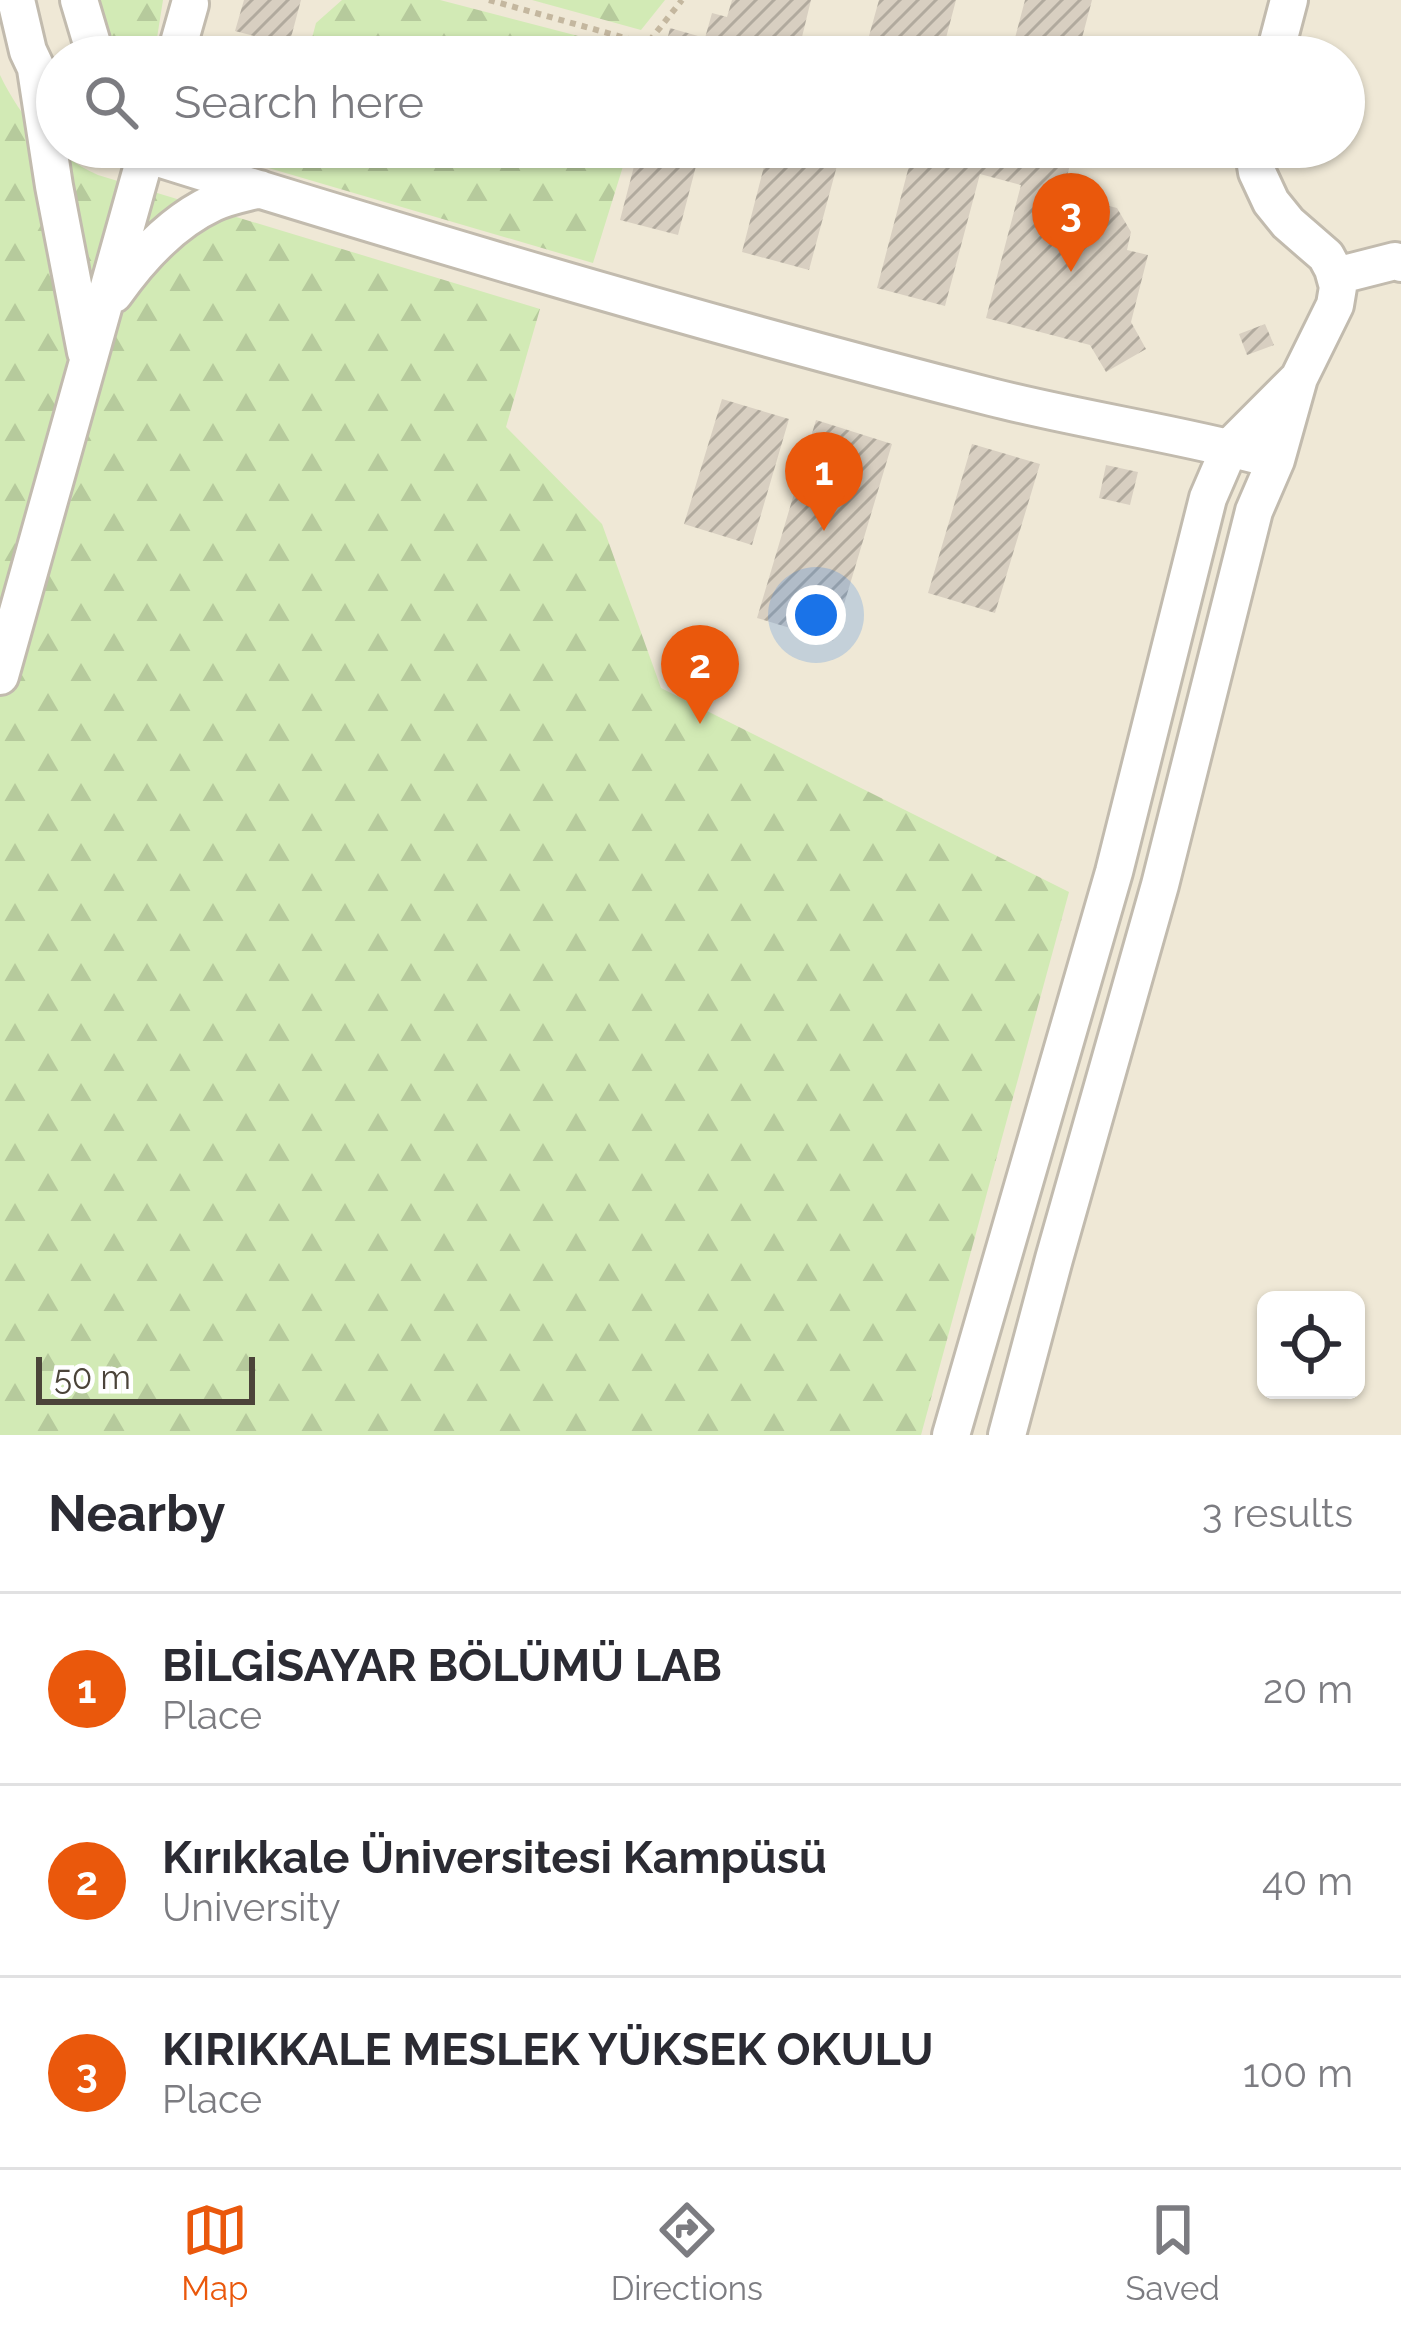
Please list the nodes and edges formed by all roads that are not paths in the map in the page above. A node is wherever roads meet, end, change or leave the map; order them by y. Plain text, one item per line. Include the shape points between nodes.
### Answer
1 (16, 0) edge
2 (79, 0) edge
3 (1289, 0) edge
4 (190, 4) dead end
5 (90, 36) edge
6 (181, 36) edge
7 (1280, 36) edge
8 (36, 69) edge
9 (51, 168) edge
10 (131, 168) edge
11 (194, 168) edge
12 (1256, 168) edge
13 (260, 189) junction
14 (1401, 263) edge
15 (1336, 276) junction
16 (102, 311) junction
17 (87, 362) junction
18 (1299, 378) junction
19 (1230, 447) junction
20 (1276, 460) junction
21 (0, 676) edge
22 (951, 1435) edge
23 (1006, 1435) edge

1 - 8 street
2 - 5 street
3 - 7 street
4 - 6 street
9 - 17 street
10 - 16 street
11 - 13 street
12 - 15 street via 1271,202
13 - 16 street via 213,202 167,232
13 - 19 street via 995,399
14 - 15 street
15 - 18 street via 1336,301
16 - 17 street
17 - 21 street
18 - 19 street
18 - 20 street
19 - 20 street
19 - 22 street via 1208,498 1114,872
20 - 23 street via 1254,511 1160,885

